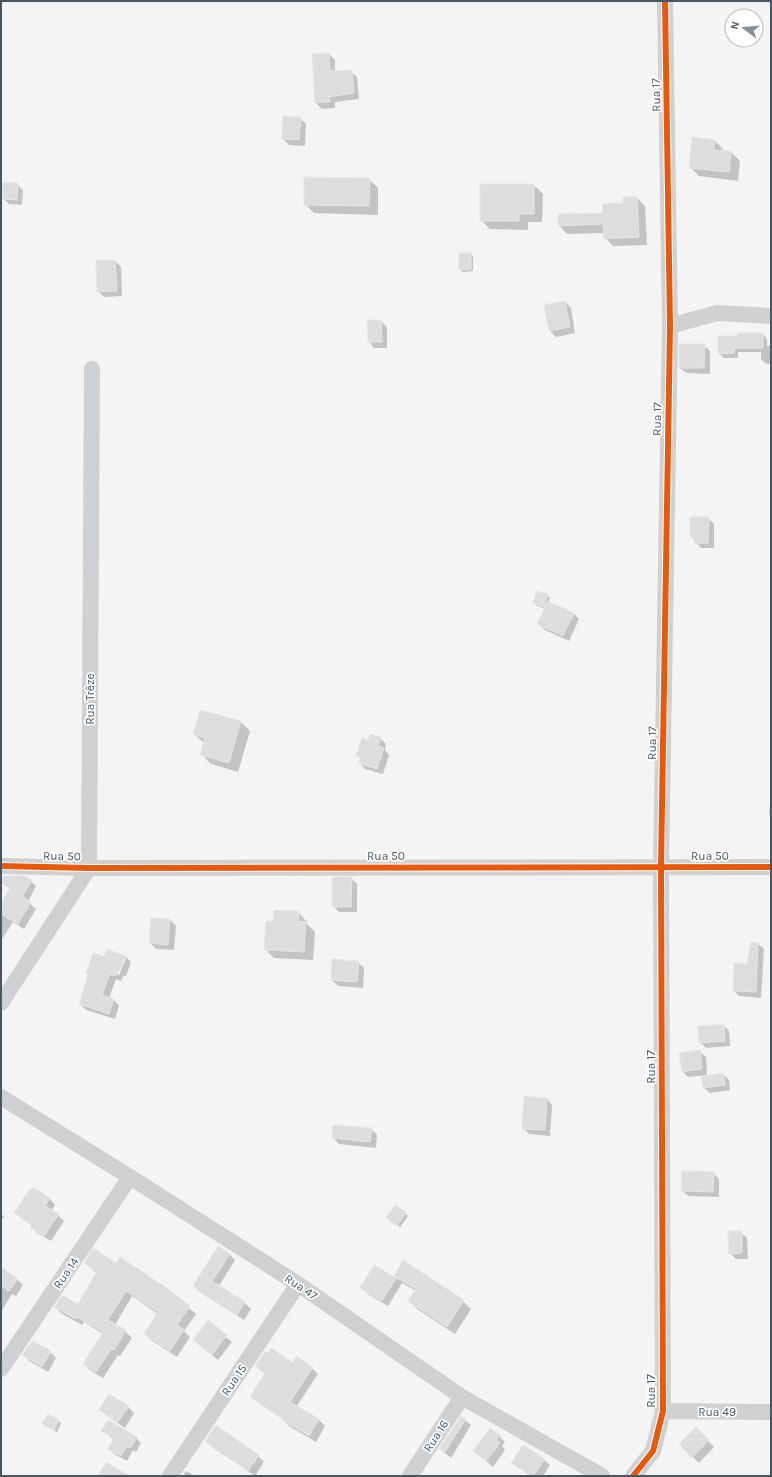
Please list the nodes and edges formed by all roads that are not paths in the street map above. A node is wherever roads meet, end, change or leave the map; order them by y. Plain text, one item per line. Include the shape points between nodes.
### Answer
1 (665, 1) edge
2 (771, 316) edge
3 (670, 326) junction
4 (92, 369) dead end
5 (1, 866) edge
6 (661, 866) junction
7 (771, 867) edge
8 (89, 868) junction
9 (1, 1003) edge
10 (1, 1097) edge
11 (130, 1177) junction
12 (298, 1284) junction
13 (1, 1369) edge
14 (462, 1397) junction
15 (663, 1411) junction
16 (771, 1412) edge
17 (170, 1476) edge
18 (410, 1476) edge
19 (602, 1476) edge
20 (633, 1476) edge

1 - 3 street, Rua 17
2 - 3 street via 717,313
3 - 6 street, Rua 17
4 - 8 street, Rua Trêze
5 - 8 street, Rua 50
6 - 7 street, Rua 50
6 - 8 street, Rua 50
6 - 15 street, Rua 17
8 - 9 street
10 - 11 street, Rua 47
11 - 12 street, Rua 47
11 - 13 street, Rua 14
12 - 14 street, Rua 47
12 - 17 street, Rua 15
14 - 18 street, Rua 16
14 - 19 street, Rua 47
15 - 16 street, Rua 49
15 - 20 street, Rua 17 via 653,1451

